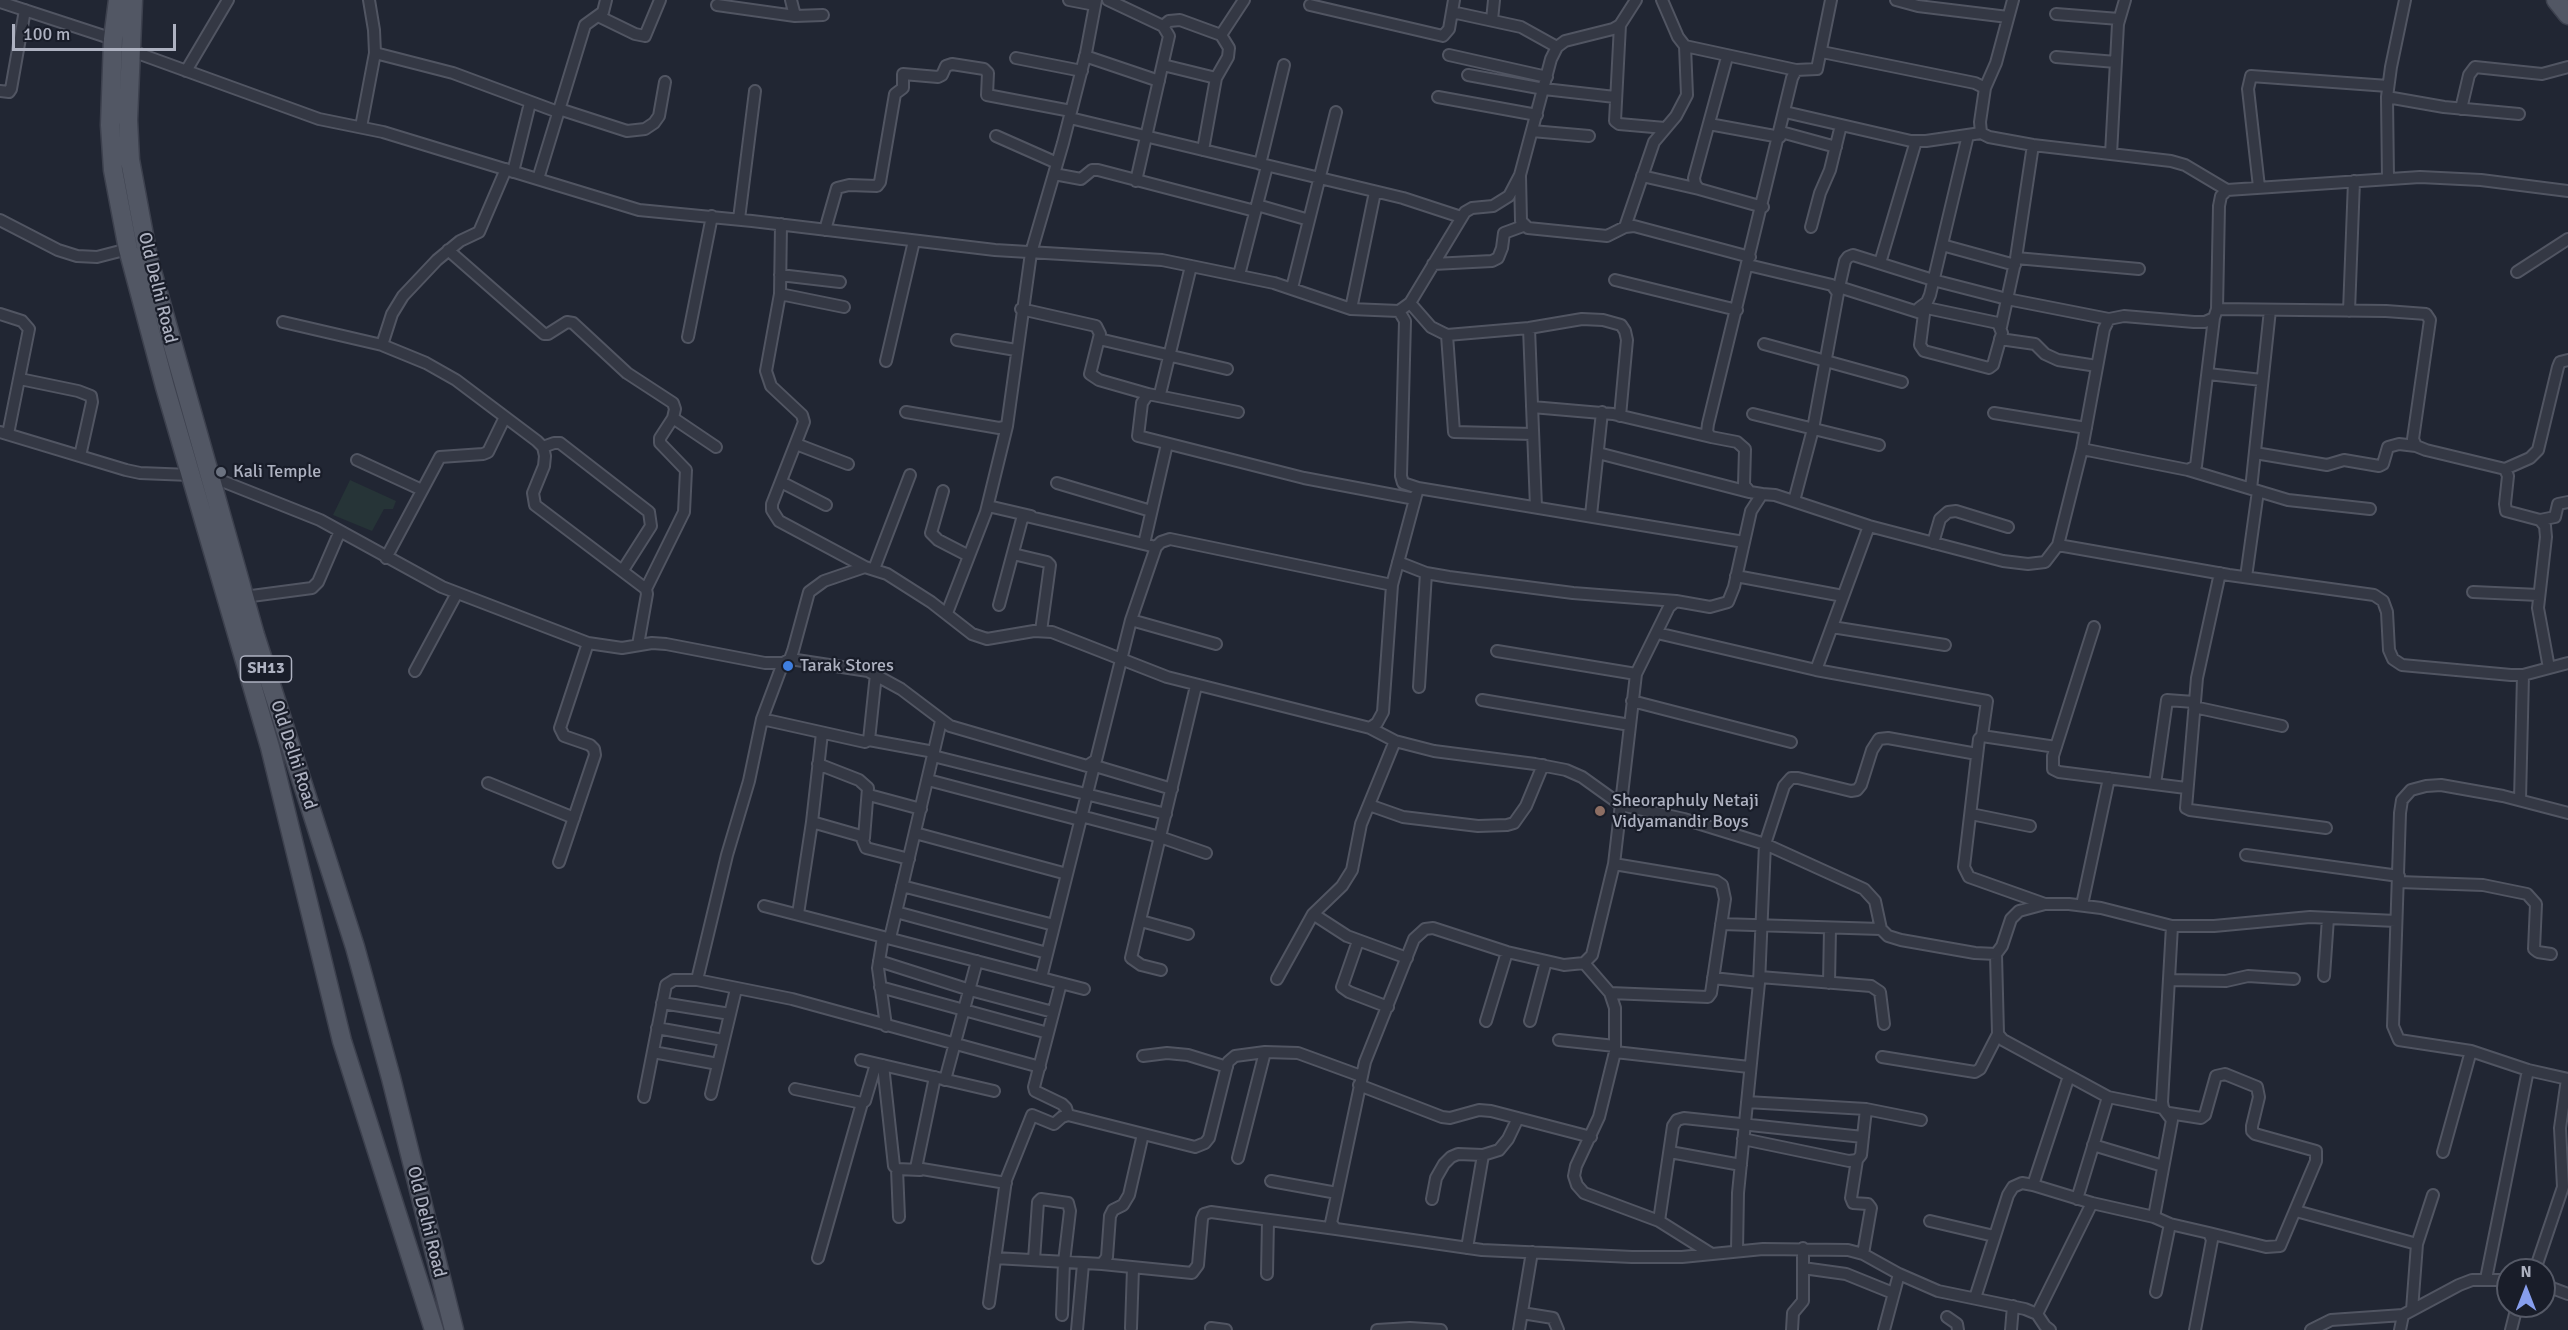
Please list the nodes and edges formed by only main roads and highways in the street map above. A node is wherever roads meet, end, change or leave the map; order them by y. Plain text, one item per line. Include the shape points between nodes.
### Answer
1 (118, 0) edge
2 (133, 0) edge
3 (2556, 0) edge
4 (2568, 15) edge
5 (434, 1330) edge
6 (454, 1330) edge

1 - 5 main road, Old Delhi Road / SH13 via 110,126 128,249 270,747 342,1041
2 - 6 main road, Old Delhi Road / SH13 via 129,50 130,160 148,257 244,597 355,947
3 - 4 main road

